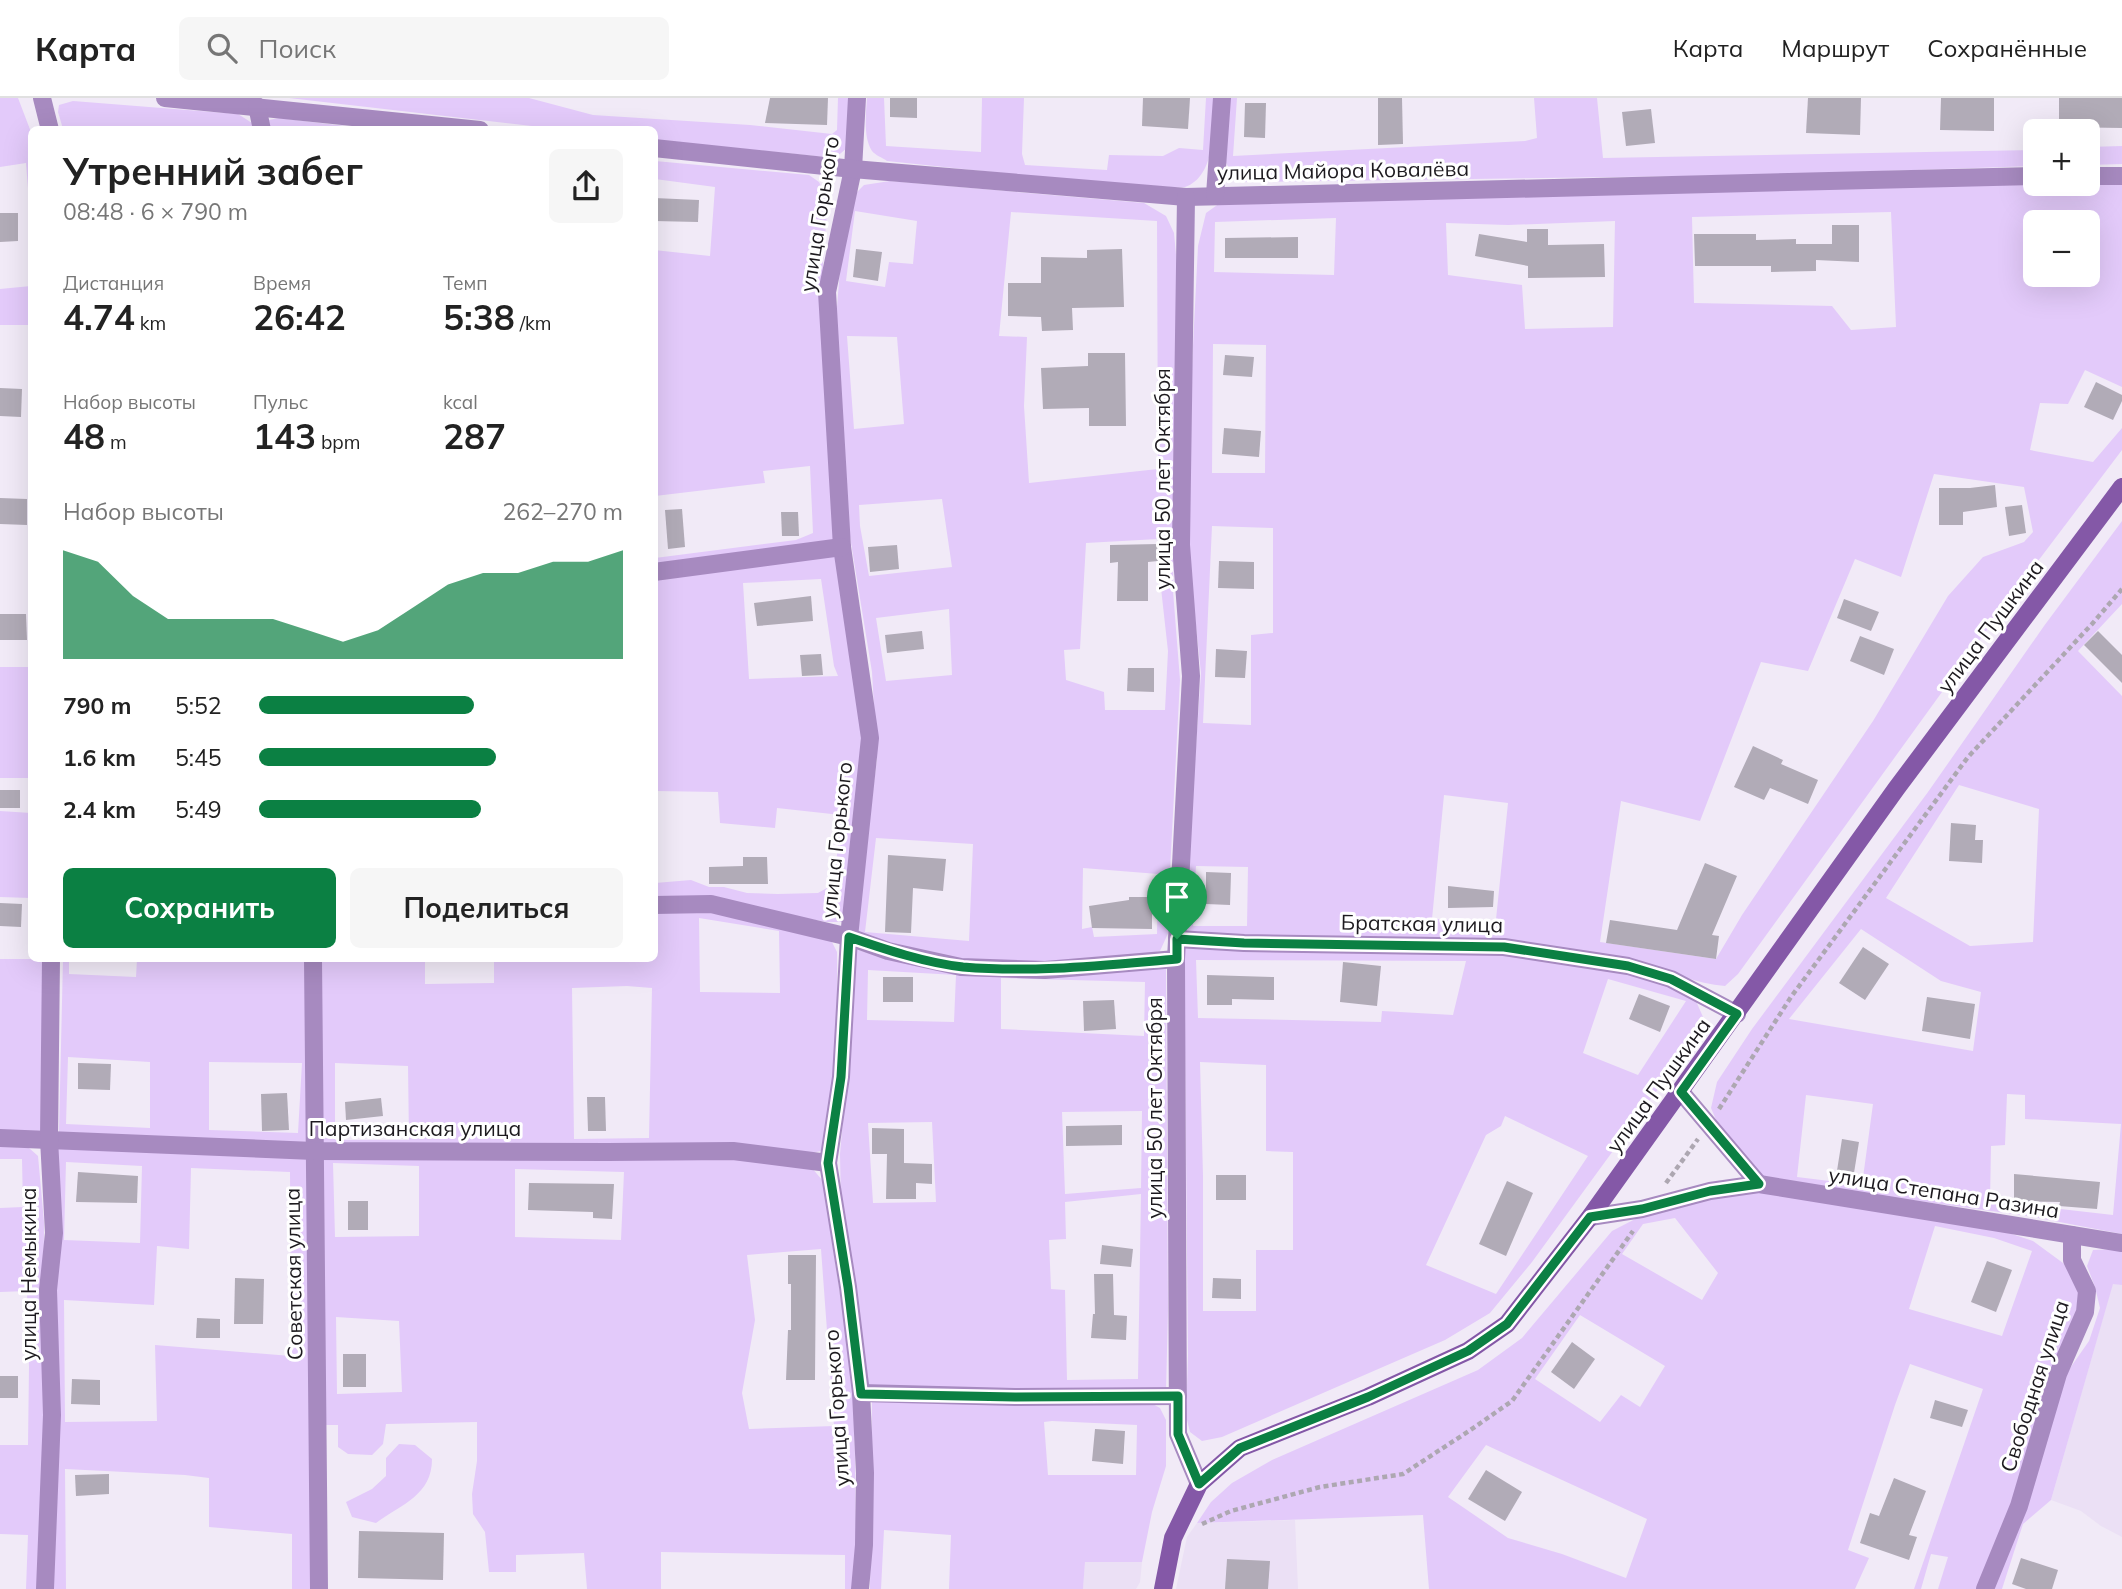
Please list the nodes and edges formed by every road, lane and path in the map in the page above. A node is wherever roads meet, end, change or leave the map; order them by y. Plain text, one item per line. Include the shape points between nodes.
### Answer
1 (42, 98) edge
2 (165, 98) edge
3 (858, 98) edge
4 (1222, 98) edge
5 (257, 106) junction
6 (49, 126) edge
7 (261, 126) edge
8 (443, 126) edge
9 (658, 148) edge
10 (853, 169) junction
11 (2023, 176) edge
12 (2100, 176) edge
13 (2122, 176) edge
14 (1215, 195) junction
15 (1186, 197) junction
16 (2122, 487) edge
17 (842, 547) junction
18 (658, 571) edge
19 (658, 905) edge
20 (849, 937) junction
21 (1177, 939) junction
22 (1177, 959) junction
23 (51, 962) edge
24 (313, 962) edge
25 (1737, 1014) junction
26 (1681, 1092) junction
27 (0, 1138) edge
28 (50, 1139) junction
29 (314, 1151) junction
30 (828, 1163) junction
31 (1759, 1184) junction
32 (1590, 1217) junction
33 (2072, 1235) junction
34 (2122, 1243) edge
35 (861, 1394) junction
36 (1178, 1396) junction
37 (1199, 1484) junction
38 (45, 1589) edge
39 (319, 1589) edge
40 (860, 1589) edge
41 (1163, 1589) edge
42 (1985, 1589) edge

1 - 6 street
2 - 5 street
3 - 10 street, улица Горького
4 - 14 street
5 - 7 street
5 - 8 street
9 - 10 street, улица Майора Ковалёва
10 - 15 street, улица Майора Ковалёва
10 - 17 street, улица Горького via 827,292
11 - 14 street, улица Майора Ковалёва
12 - 13 street
14 - 15 street, улица Майора Ковалёва
15 - 21 street, улица 50 лет Октября via 1181,545 1191,676
16 - 25 main road, улица Пушкина via 1896,789
17 - 18 street
17 - 20 street, улица Горького via 870,738
19 - 20 street via 710,904
20 - 22 street via 961,967 1045,970
20 - 30 street, улица Горького via 841,1077
21 - 22 street, улица 50 лет Октября
21 - 25 street, Братская улица via 1504,947 1628,966 1671,979
22 - 36 street, улица 50 лет Октября
23 - 28 street, улица Немыкина
24 - 29 street, Советская улица
25 - 26 main road, улица Пушкина
26 - 31 street
26 - 32 main road, улица Пушкина
27 - 28 street, Партизанская улица
28 - 29 street, Партизанская улица
28 - 38 street, улица Немыкина via 52,1415
29 - 30 street, Партизанская улица via 733,1151
29 - 39 street, Советская улица
30 - 35 street, улица Горького
31 - 32 street, улица Степана Разина
31 - 33 street, улица Степана Разина
32 - 37 main road, улица Пушкина via 1507,1324 1468,1351 1240,1448
33 - 34 street, улица Степана Разина
33 - 42 street, Свободная улица via 2072,1260 2087,1292 2085,1312 2057,1374 2019,1506
35 - 36 street
35 - 40 street, улица Горького via 865,1473
36 - 37 street, улица 50 лет Октября via 1178,1434
37 - 41 main road via 1173,1538

